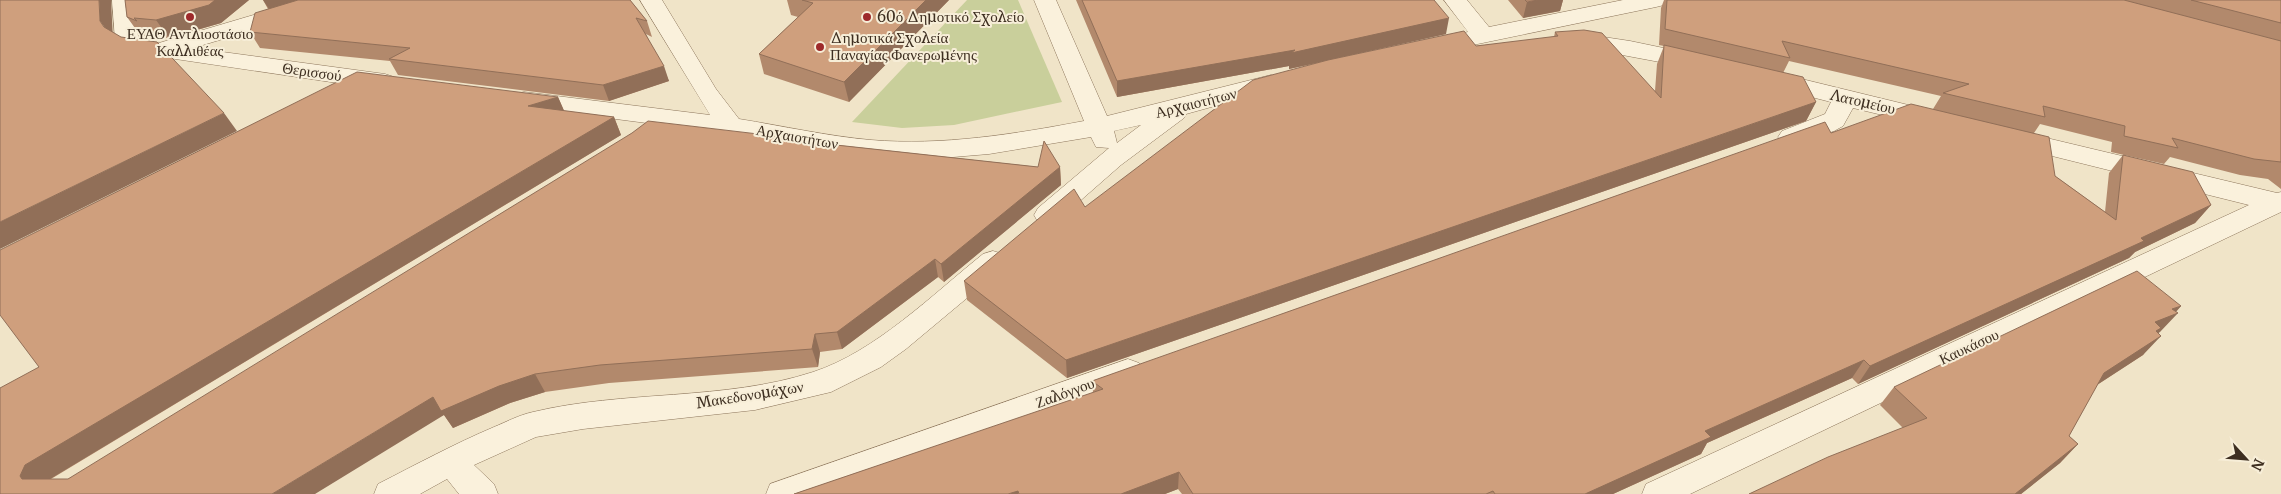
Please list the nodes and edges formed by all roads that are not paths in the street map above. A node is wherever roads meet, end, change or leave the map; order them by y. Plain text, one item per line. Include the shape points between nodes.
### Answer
1 (123, 0) edge
2 (328, 0) edge
3 (651, 0) edge
4 (1045, 0) edge
5 (1455, 0) edge
6 (1656, 0) edge
7 (1495, 33) junction
8 (158, 50) junction
9 (1416, 50) edge
10 (1721, 68) edge
11 (1750, 75) edge
12 (1291, 79) edge
13 (363, 80) junction
14 (402, 84) edge
15 (327, 97) edge
16 (500, 97) edge
17 (1846, 98) junction
18 (1182, 107) junction
19 (657, 117) junction
20 (1951, 123) edge
21 (732, 126) junction
22 (1099, 126) junction
23 (1990, 132) edge
24 (635, 140) edge
25 (1768, 145) edge
26 (1112, 159) junction
27 (2279, 201) edge
28 (1150, 363) edge
29 (452, 460) junction
30 (390, 494) edge
31 (482, 494) edge
32 (782, 494) edge
33 (1658, 494) edge

1 - 8 street, Θερισσού via 127,38 143,48
2 - 8 street
3 - 21 street via 707,93
4 - 22 street
5 - 7 street
6 - 7 street
7 - 9 street
7 - 10 street via 1522,41 1596,42
8 - 13 street, Θερισσού
11 - 17 street, Λατομείου
12 - 18 street, Αρχαιοτήτων
13 - 14 street, Θερισσού
13 - 15 street
16 - 19 street
17 - 20 street, Λατομείου
17 - 25 street via 1834,120
18 - 22 street, Αρχαιοτήτων
18 - 26 street, Μακεδονομάχων
19 - 21 street, Αρχαιοτήτων
19 - 24 street
21 - 22 street, Αρχαιοτήτων via 848,146 892,150 1027,140
22 - 26 street
23 - 27 street
26 - 29 street, Μακεδονομάχων via 896,341 862,363 820,383 755,398 553,420 512,432
27 - 33 street, Καυκάσου
28 - 32 street, Ζαλόγγου
29 - 30 street, Μακεδονομάχων
29 - 31 street via 468,482

